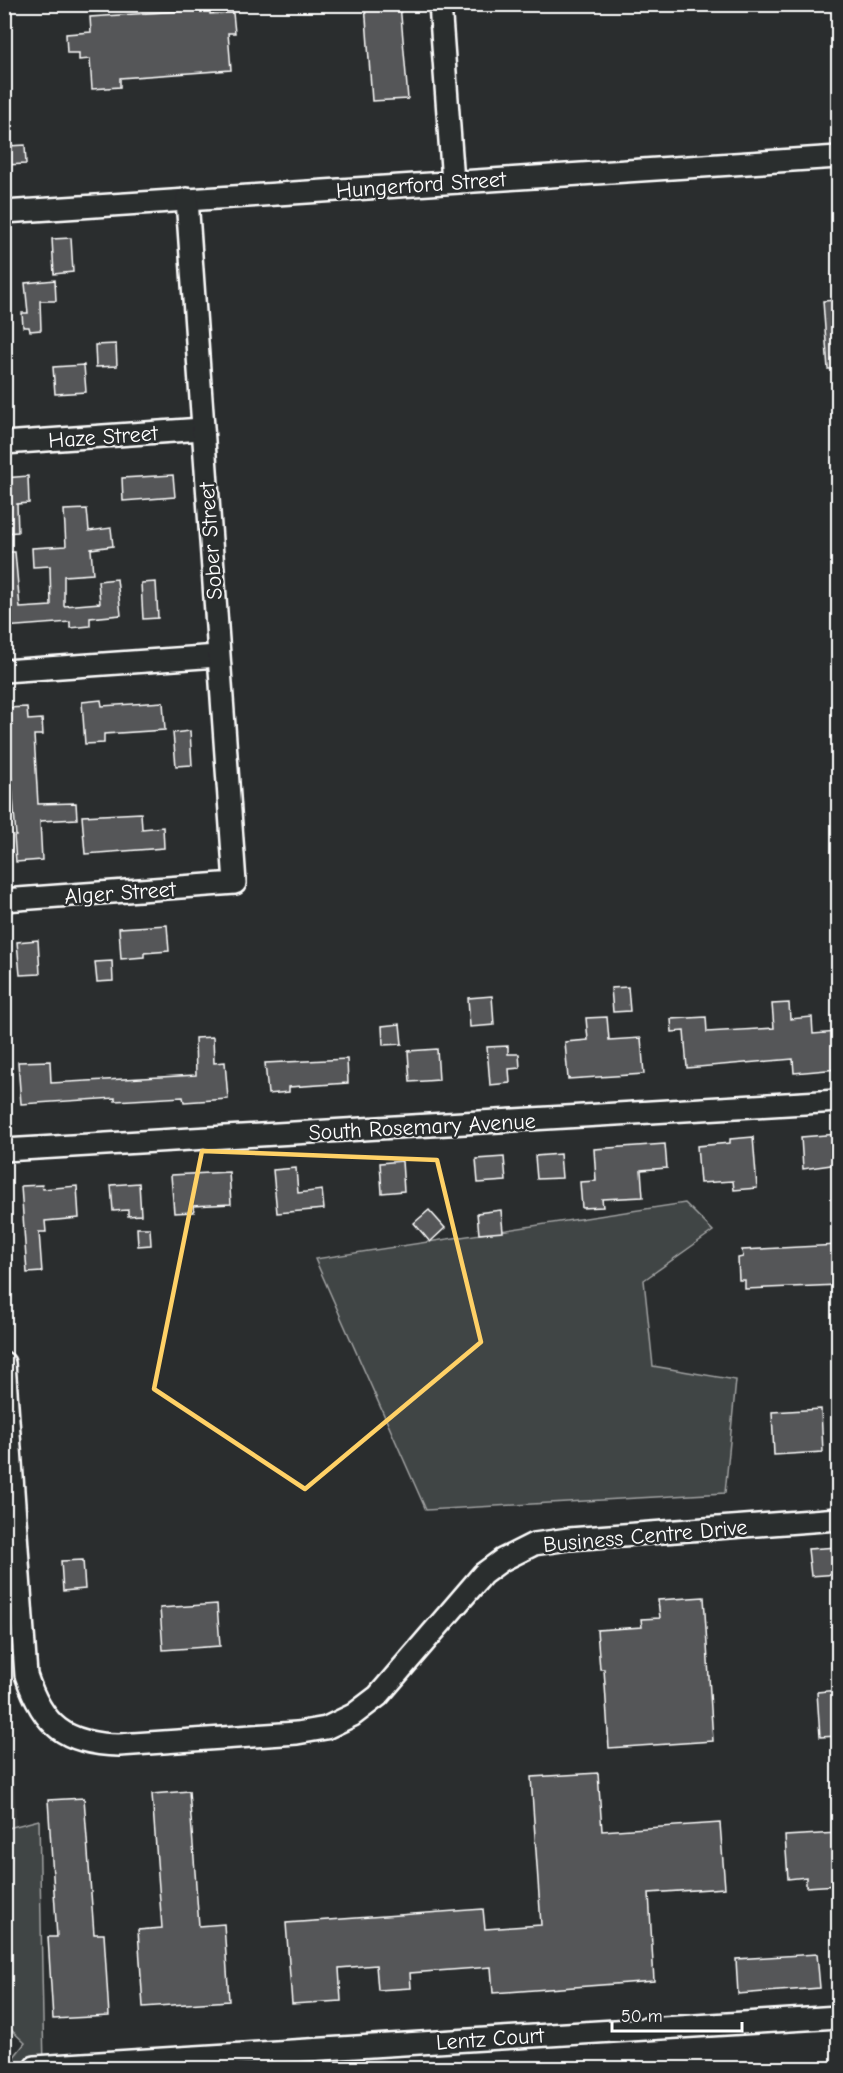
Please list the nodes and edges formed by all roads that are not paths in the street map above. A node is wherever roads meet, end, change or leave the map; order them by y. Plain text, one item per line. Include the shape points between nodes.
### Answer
1 (440, 4) edge
2 (838, 157) edge
3 (453, 182) junction
4 (187, 199) junction
5 (4, 212) edge
6 (202, 429) junction
7 (4, 443) edge
8 (218, 656) junction
9 (4, 671) edge
10 (235, 883) joint
11 (4, 900) edge
12 (838, 1101) edge
13 (4, 1150) edge
14 (4, 1363) edge
15 (6, 1409) edge
16 (838, 1519) edge
17 (838, 2017) edge
18 (35, 2067) dead end

1 - 3 street
2 - 3 street, Hungerford Street
3 - 4 street, Hungerford Street
4 - 5 street, Hungerford Street
4 - 6 street, Sober Street
6 - 7 street, Haze Street
6 - 8 street, Sober Street
8 - 9 street
8 - 10 street, Sober Street
10 - 11 street, Alger Street
12 - 13 street, South Rosemary Avenue
14 - 15 street
15 - 16 street, Business Centre Drive via 26,1675 33,1698 59,1731 95,1745 326,1728 378,1696 483,1574 534,1544
17 - 18 street, Lentz Court

